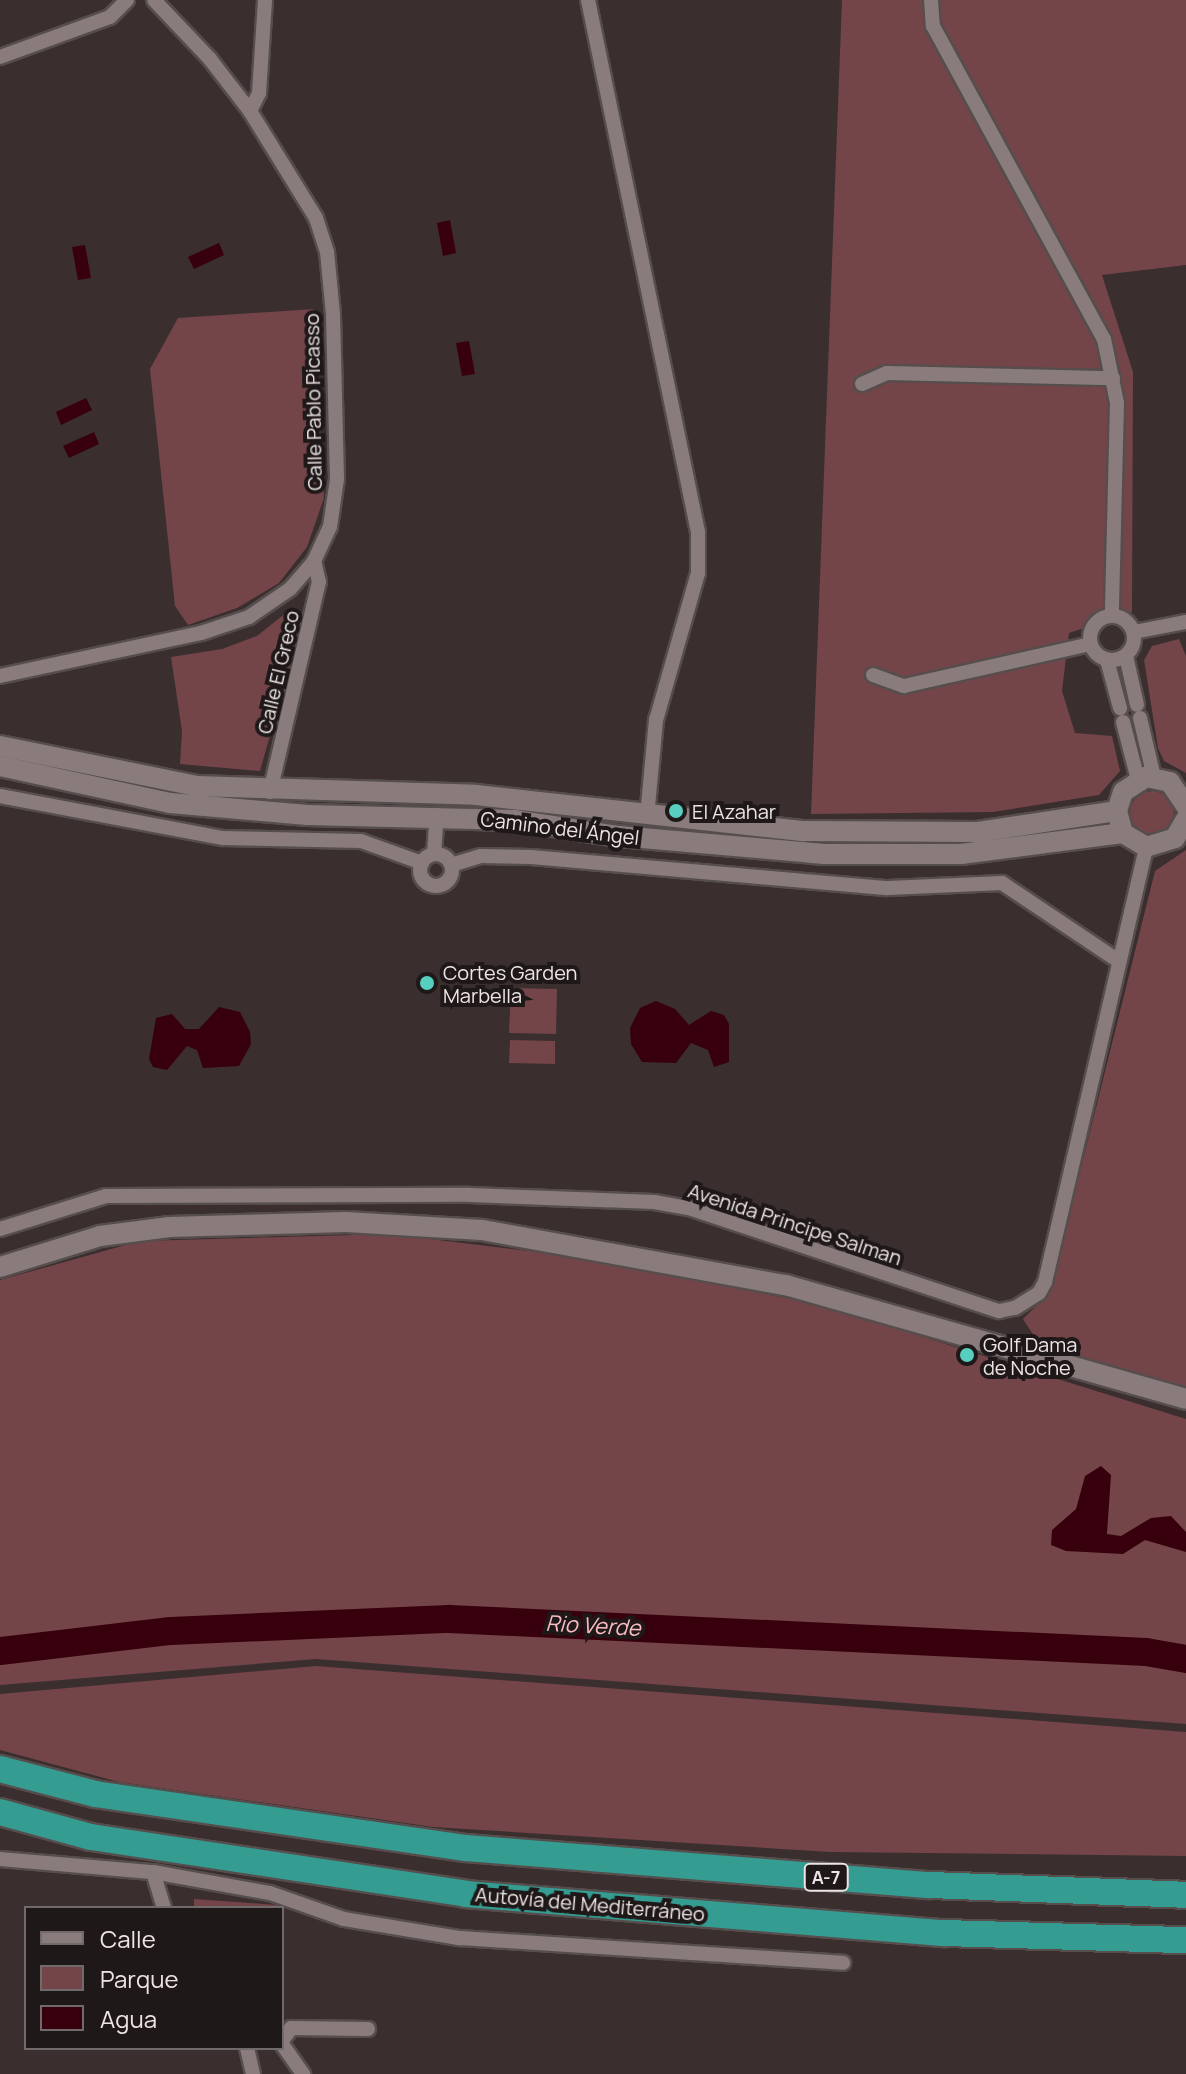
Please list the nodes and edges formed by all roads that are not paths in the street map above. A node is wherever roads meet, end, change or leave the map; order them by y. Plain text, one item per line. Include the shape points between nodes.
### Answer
1 (127, 0) edge
2 (154, 0) edge
3 (265, 0) edge
4 (588, 0) edge
5 (931, 0) edge
6 (0, 57) edge
7 (250, 111) junction
8 (1113, 378) junction
9 (862, 384) dead end
10 (314, 561) junction
11 (1112, 615) junction
12 (1186, 622) edge
13 (1134, 632) junction
14 (1090, 644) junction
15 (1126, 656) junction
16 (1107, 660) junction
17 (873, 675) dead end
18 (0, 676) edge
19 (0, 746) edge
20 (0, 766) edge
21 (1146, 778) junction
22 (270, 792) junction
23 (0, 796) edge
24 (1184, 797) edge
25 (1117, 811) junction
26 (437, 815) junction
27 (647, 817) junction
28 (1186, 820) edge
29 (1123, 833) junction
30 (1146, 847) junction
31 (428, 858) junction
32 (451, 865) junction
33 (1117, 960) junction
34 (0, 1229) edge
35 (0, 1267) edge
36 (1186, 1399) edge
37 (0, 1769) edge
38 (0, 1812) edge
39 (0, 1859) edge
40 (153, 1872) junction
41 (1186, 1895) edge
42 (163, 1906) edge
43 (1186, 1940) edge
44 (843, 1963) dead end
45 (368, 2029) dead end
46 (284, 2039) edge
47 (284, 2045) edge
48 (247, 2050) edge
49 (253, 2074) edge
50 (303, 2074) edge

1 - 6 street via 110,17
2 - 7 street, Calle Pablo Picasso
3 - 7 street via 259,93
4 - 27 street via 698,532 695,588 656,720
5 - 8 street via 933,26 1104,339
7 - 10 street, Calle Pablo Picasso via 316,218 327,252 337,479 330,527
8 - 9 street via 887,373
8 - 11 street
10 - 18 street, Calle Pablo Picasso via 290,589 249,617 201,633
10 - 22 street, Calle El Greco via 319,582
11 - 13 street via 1126,620
11 - 14 street via 1091,630
12 - 13 street
13 - 15 street
14 - 16 street
14 - 17 street via 904,686
15 - 16 street
15 - 21 street
16 - 21 street
19 - 22 street, Camino del Ángel via 132,776
20 - 26 street, Camino del Ángel via 170,803 307,815
21 - 24 street
21 - 25 street via 1123,792
22 - 27 street, Camino del Ángel via 476,795
23 - 31 street via 223,838 361,841
25 - 27 street, Camino del Ángel via 1001,829 896,835
25 - 29 street
26 - 29 street, Camino del Ángel via 746,849 902,857 1014,850
26 - 31 street
28 - 30 street via 1175,838
29 - 30 street
30 - 33 street, Avenida Principe Salman
31 - 32 street
31 - 32 street via 422,878 435,886 448,880
32 - 33 street via 481,856 531,857 888,888 1002,883
33 - 34 street, Avenida Principe Salman via 1045,1282 1015,1308 999,1311 692,1209 654,1202 470,1195 106,1196
35 - 36 street via 100,1236 169,1227 346,1222 482,1230 786,1285
37 - 41 highway, A-7 via 95,1794 466,1848 930,1885
38 - 43 highway, Autovía del Mediterráneo via 91,1837 466,1894 944,1933
39 - 40 street
40 - 42 street
40 - 44 street via 270,1893 344,1919 459,1938
45 - 46 street via 291,2028
47 - 50 street
48 - 49 street

